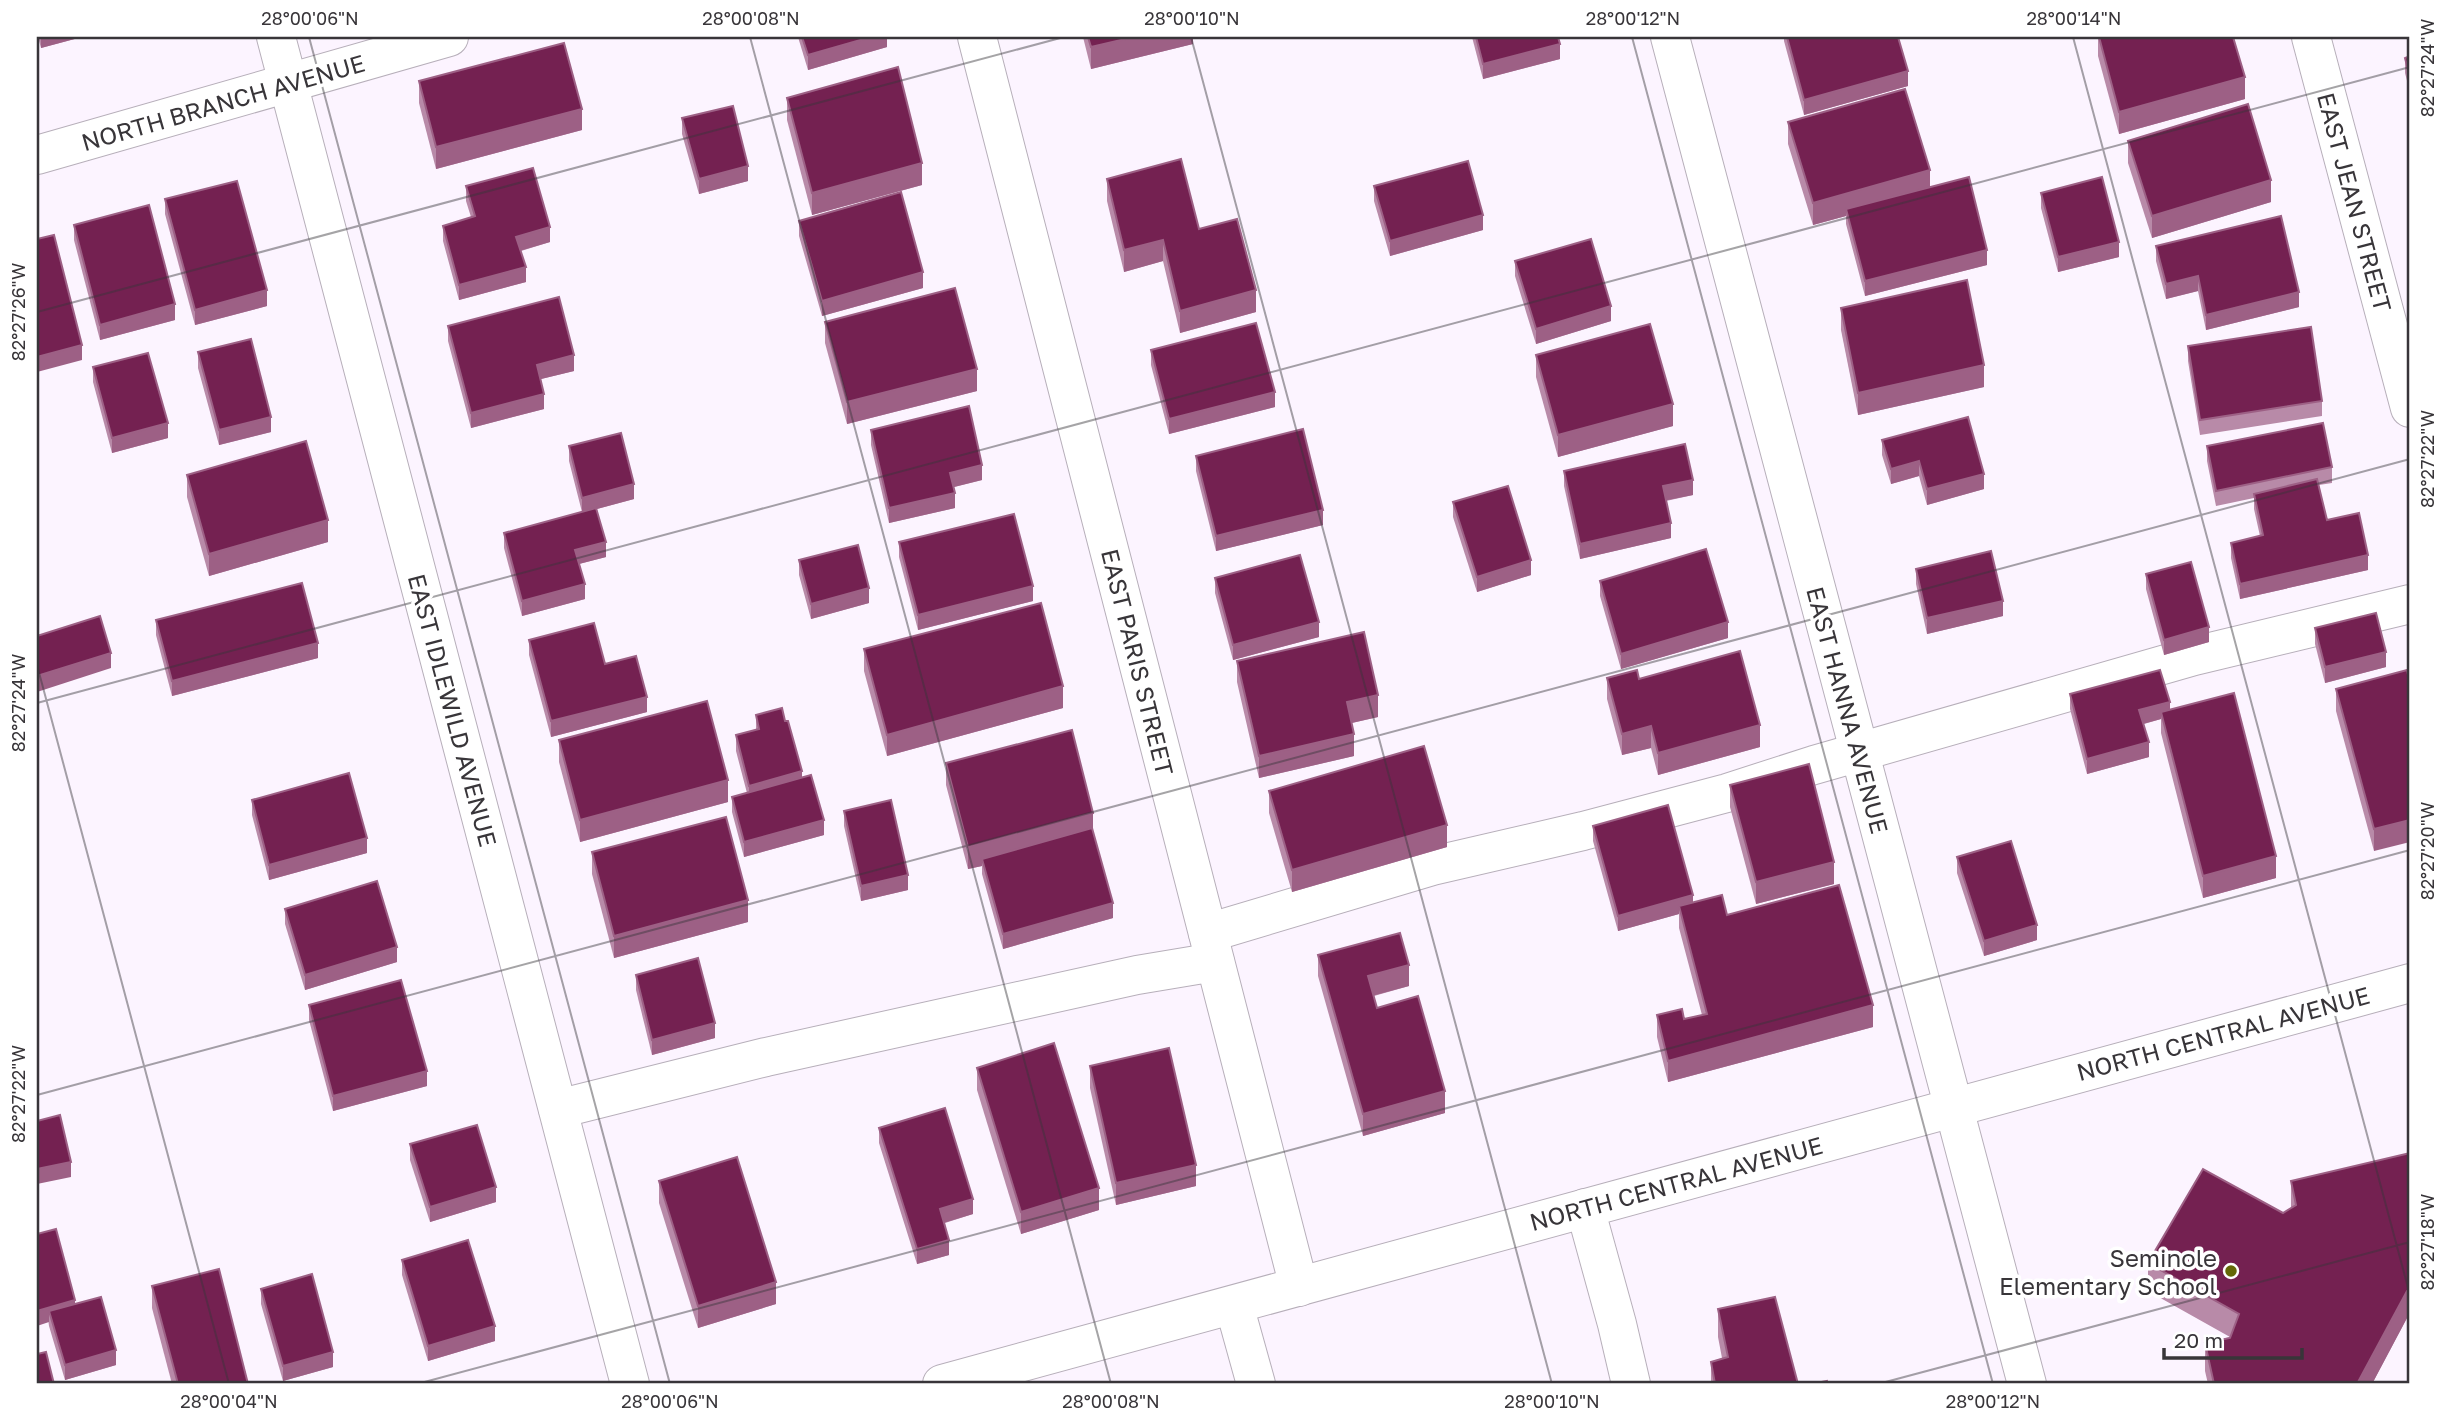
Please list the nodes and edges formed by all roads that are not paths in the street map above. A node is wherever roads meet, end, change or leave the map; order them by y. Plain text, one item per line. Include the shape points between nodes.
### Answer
1 (276, 37) edge
2 (449, 37) edge
3 (977, 37) edge
4 (1670, 37) edge
5 (2311, 37) edge
6 (289, 83) junction
7 (37, 155) edge
8 (2410, 408) edge
9 (2410, 604) edge
10 (1860, 753) junction
11 (1211, 947) junction
12 (2410, 983) edge
13 (1953, 1106) junction
14 (558, 1110) junction
15 (1585, 1209) junction
16 (1299, 1287) junction
17 (1234, 1305) junction
18 (630, 1384) edge
19 (942, 1384) edge
20 (1256, 1384) edge
21 (1631, 1384) edge
22 (2027, 1384) edge

1 - 6 street, EAST IDLEWILD AVENUE
2 - 6 street, NORTH BRANCH AVENUE
3 - 11 street, EAST PARIS STREET
4 - 10 street, EAST HANNA AVENUE
5 - 8 street, EAST JEAN STREET
6 - 7 street, NORTH BRANCH AVENUE
6 - 14 street, EAST IDLEWILD AVENUE
9 - 10 street via 2194,656
10 - 11 street via 1727,793 1432,866
10 - 13 street, EAST HANNA AVENUE
11 - 14 street via 1137,975 766,1057
11 - 16 street, EAST PARIS STREET
12 - 13 street, NORTH CENTRAL AVENUE
13 - 15 street, NORTH CENTRAL AVENUE
13 - 22 street, EAST HANNA AVENUE
14 - 18 street, EAST IDLEWILD AVENUE
15 - 16 street, NORTH CENTRAL AVENUE
15 - 21 street
16 - 17 street, NORTH CENTRAL AVENUE
17 - 19 street, NORTH CENTRAL AVENUE
17 - 20 street

